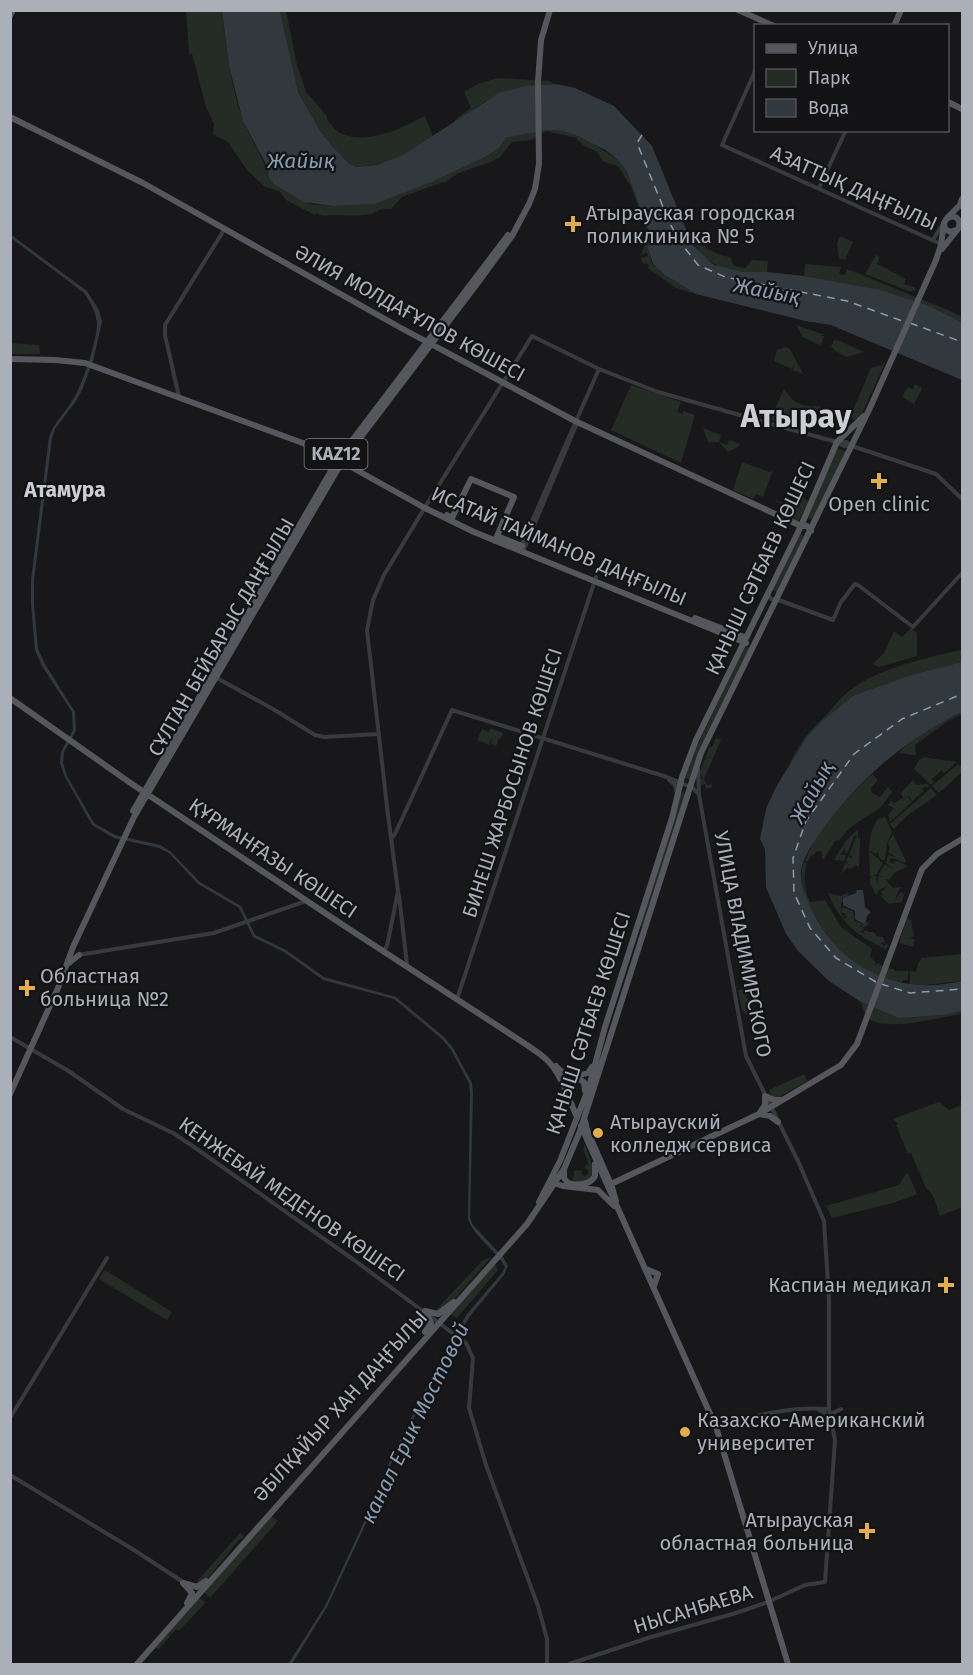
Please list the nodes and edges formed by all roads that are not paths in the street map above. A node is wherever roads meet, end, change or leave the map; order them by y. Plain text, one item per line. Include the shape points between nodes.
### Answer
1 (13, 10) edge
2 (550, 10) edge
3 (738, 10) edge
4 (901, 10) edge
5 (10, 16) edge
6 (770, 24) edge
7 (895, 24) edge
8 (754, 73) edge
9 (949, 102) edge
10 (963, 109) edge
11 (10, 117) edge
12 (845, 132) edge
13 (819, 189) junction
14 (960, 216) edge
15 (945, 221) junction
16 (224, 230) junction
17 (933, 240) junction
18 (941, 244) junction
19 (936, 260) junction
20 (430, 343) junction
21 (10, 359) edge
22 (599, 369) junction
23 (503, 382) junction
24 (179, 397) junction
25 (872, 402) junction
26 (577, 420) junction
27 (837, 442) junction
28 (852, 446) junction
29 (341, 459) junction
30 (963, 499) edge
31 (426, 506) junction
32 (806, 515) junction
33 (816, 520) junction
34 (801, 526) junction
35 (811, 531) junction
36 (496, 538) junction
37 (522, 548) junction
38 (963, 573) edge
39 (595, 578) junction
40 (767, 594) junction
41 (776, 599) junction
42 (731, 637) junction
43 (745, 640) junction
44 (754, 644) junction
45 (737, 656) junction
46 (214, 676) junction
47 (10, 698) edge
48 (378, 734) junction
49 (542, 738) junction
50 (698, 762) junction
51 (667, 777) junction
52 (680, 784) junction
53 (689, 787) junction
54 (146, 794) junction
55 (677, 795) junction
56 (699, 795) junction
57 (391, 839) junction
58 (963, 839) edge
59 (399, 891) junction
60 (307, 901) junction
61 (636, 929) junction
62 (643, 934) junction
63 (383, 951) junction
64 (628, 954) junction
65 (79, 955) junction
66 (636, 956) junction
67 (68, 957) junction
68 (407, 966) junction
69 (66, 969) junction
70 (457, 999) junction
71 (607, 1034) junction
72 (10, 1037) edge
73 (30, 1048) junction
74 (596, 1058) junction
75 (549, 1063) junction
76 (596, 1071) junction
77 (13, 1084) edge
78 (10, 1094) edge
79 (765, 1096) junction
80 (568, 1097) junction
81 (782, 1100) junction
82 (581, 1106) junction
83 (770, 1107) junction
84 (586, 1114) junction
85 (759, 1114) junction
86 (778, 1122) junction
87 (573, 1126) junction
88 (594, 1158) junction
89 (560, 1161) junction
90 (566, 1166) junction
91 (553, 1182) junction
92 (611, 1184) junction
93 (570, 1187) junction
94 (543, 1203) junction
95 (615, 1206) junction
96 (502, 1249) junction
97 (107, 1258) dead end
98 (494, 1258) junction
99 (640, 1258) junction
100 (454, 1302) junction
101 (425, 1311) junction
102 (438, 1322) junction
103 (420, 1340) junction
104 (830, 1397) junction
105 (814, 1408) junction
106 (829, 1409) junction
107 (712, 1417) junction
108 (10, 1418) edge
109 (729, 1423) junction
110 (715, 1427) junction
111 (833, 1430) junction
112 (719, 1439) junction
113 (10, 1475) edge
114 (209, 1579) junction
115 (825, 1582) joint
116 (183, 1583) junction
117 (198, 1593) junction
118 (768, 1602) junction
119 (185, 1606) junction
120 (135, 1665) edge
121 (547, 1665) edge
122 (569, 1665) edge
123 (788, 1665) edge

1 - 5 main road
2 - 20 main road, СҰЛТАН БЕЙБАРЫС ДАҢҒЫЛЫ via 539,60 539,164 532,197
3 - 6 main road
4 - 7 main road
8 - 13 street, АЗАТТЫҚ ДАҢҒЫЛЫ via 722,145
9 - 10 main road
11 - 16 main road, ӘЛИЯ МОЛДАҒҰЛОВ КӨШЕСІ via 134,178
12 - 13 street
13 - 17 street, АЗАТТЫҚ ДАҢҒЫЛЫ
14 - 15 main road
14 - 15 main road
14 - 15 main road via 948,231
14 - 19 main road
15 - 17 street
15 - 18 main road
16 - 20 main road, ӘЛИЯ МОЛДАҒҰЛОВ КӨШЕСІ
16 - 24 street via 165,325
17 - 18 street, АЗАТТЫҚ ДАҢҒЫЛЫ
18 - 19 main road
19 - 25 main road
20 - 23 main road, ӘЛИЯ МОЛДАҒҰЛОВ КӨШЕСІ
20 - 29 main road, СҰЛТАН БЕЙБАРЫС ДАҢҒЫЛЫ
21 - 24 main road, ИСАТАЙ ТАЙМАНОВ ДАҢҒЫЛЫ / KAZ12 via 85,363
22 - 23 street via 532,336
22 - 26 street
22 - 27 street via 693,403
23 - 26 main road, ӘЛИЯ МОЛДАҒҰЛОВ КӨШЕСІ
23 - 31 street
24 - 29 main road, ИСАТАЙ ТАЙМАНОВ ДАҢҒЫЛЫ / KAZ12
25 - 27 main road, ҚАНЫШ СӘТБАЕВ КӨШЕСІ
25 - 28 main road, ҚАНЫШ СӘТБАЕВ КӨШЕСІ
26 - 34 main road, ӘЛИЯ МОЛДАҒҰЛОВ КӨШЕСІ
26 - 37 street
27 - 28 street
27 - 32 main road, ҚАНЫШ СӘТБАЕВ КӨШЕСІ
28 - 30 street via 936,474
28 - 33 main road, ҚАНЫШ СӘТБАЕВ КӨШЕСІ
29 - 31 main road, ИСАТАЙ ТАЙМАНОВ ДАҢҒЫЛЫ / KAZ12
29 - 46 main road, СҰЛТАН БЕЙБАРЫС ДАҢҒЫЛЫ
31 - 36 main road, ИСАТАЙ ТАЙМАНОВ ДАҢҒЫЛЫ / KAZ12
31 - 36 main road, ИСАТАЙ ТАЙМАНОВ ДАҢҒЫЛЫ / KAZ12 via 452,518 471,479 514,497
31 - 48 street via 373,600 368,630
32 - 33 main road via 810,521
32 - 34 main road, ҚАНЫШ СӘТБАЕВ КӨШЕСІ
33 - 35 main road, ҚАНЫШ СӘТБАЕВ КӨШЕСІ
34 - 35 main road, ӘЛИЯ МОЛДАҒҰЛОВ КӨШЕСІ
34 - 40 main road, ҚАНЫШ СӘТБАЕВ КӨШЕСІ
35 - 41 main road, ҚАНЫШ СӘТБАЕВ КӨШЕСІ
36 - 37 main road, ИСАТАЙ ТАЙМАНОВ ДАҢҒЫЛЫ / KAZ12
37 - 39 main road, ИСАТАЙ ТАЙМАНОВ ДАҢҒЫЛЫ / KAZ12
38 - 41 street via 913,627 855,584 833,620
39 - 42 main road, ИСАТАЙ ТАЙМАНОВ ДАҢҒЫЛЫ / KAZ12
39 - 43 main road, ИСАТАЙ ТАЙМАНОВ ДАҢҒЫЛЫ / KAZ12
39 - 49 street, БИНЕШ ЖАРБОСЫНОВ КӨШЕСІ
40 - 41 street
40 - 43 main road, ҚАНЫШ СӘТБАЕВ КӨШЕСІ
41 - 44 main road, ҚАНЫШ СӘТБАЕВ КӨШЕСІ
42 - 43 main road, ИСАТАЙ ТАЙМАНОВ ДАҢҒЫЛЫ / KAZ12
42 - 45 main road via 738,644
43 - 44 main road, ИСАТАЙ ТАЙМАНОВ ДАҢҒЫЛЫ / KAZ12
43 - 45 main road, ҚАНЫШ СӘТБАЕВ КӨШЕСІ
44 - 50 main road, ҚАНЫШ СӘТБАЕВ КӨШЕСІ
45 - 52 main road, ҚАНЫШ СӘТБАЕВ КӨШЕСІ via 697,738
46 - 48 street via 315,735
46 - 54 main road, СҰЛТАН БЕЙБАРЫС ДАҢҒЫЛЫ
47 - 54 main road, ҚҰРМАНҒАЗЫ КӨШЕСІ
48 - 57 street
49 - 51 street
49 - 57 street via 452,710
49 - 70 street, БИНЕШ ЖАРБОСЫНОВ КӨШЕСІ
50 - 53 main road, ҚАНЫШ СӘТБАЕВ КӨШЕСІ
50 - 56 street, УЛИЦА ВЛАДИМИРСКОГО
51 - 52 street
51 - 55 street via 675,785
52 - 53 street
52 - 55 main road, ҚАНЫШ СӘТБАЕВ КӨШЕСІ
53 - 56 street
53 - 62 main road, ҚАНЫШ СӘТБАЕВ КӨШЕСІ
54 - 60 main road, ҚҰРМАНҒАЗЫ КӨШЕСІ
54 - 67 main road, СҰЛТАН БЕЙБАРЫС ДАҢҒЫЛЫ
55 - 61 main road, ҚАНЫШ СӘТБАЕВ КӨШЕСІ
56 - 79 street, УЛИЦА ВЛАДИМИРСКОГО via 743,1045
57 - 59 street
58 - 81 main road via 928,862 917,881 857,1044 841,1065
59 - 63 street
59 - 68 street
60 - 63 main road, ҚҰРМАНҒАЗЫ КӨШЕСІ
60 - 65 street via 214,933
61 - 62 main road via 640,927
61 - 64 main road, ҚАНЫШ СӘТБАЕВ КӨШЕСІ
62 - 66 main road, ҚАНЫШ СӘТБАЕВ КӨШЕСІ
63 - 68 main road, ҚҰРМАНҒАЗЫ КӨШЕСІ
64 - 66 main road via 631,959
64 - 71 main road, ҚАНЫШ СӘТБАЕВ КӨШЕСІ
65 - 67 street
65 - 69 main road
66 - 71 main road, ҚАНЫШ СӘТБАЕВ КӨШЕСІ
67 - 69 main road, СҰЛТАН БЕЙБАРЫС ДАҢҒЫЛЫ
67 - 73 main road, СҰЛТАН БЕЙБАРЫС ДАҢҒЫЛЫ
68 - 70 main road, ҚҰРМАНҒАЗЫ КӨШЕСІ
69 - 73 main road, СҰЛТАН БЕЙБАРЫС ДАҢҒЫЛЫ
70 - 75 main road, ҚҰРМАНҒАЗЫ КӨШЕСІ
71 - 74 main road, ҚАНЫШ СӘТБАЕВ КӨШЕСІ
71 - 76 main road, ҚАНЫШ СӘТБАЕВ КӨШЕСІ
72 - 73 street, КЕНЖЕБАЙ МЕДЕНОВ КӨШЕСІ
73 - 77 main road, СҰЛТАН БЕЙБАРЫС ДАҢҒЫЛЫ
73 - 101 street, КЕНЖЕБАЙ МЕДЕНОВ КӨШЕСІ via 123,1109 173,1133
74 - 75 main road via 588,1073 579,1075 563,1073
74 - 76 main road, ҚАНЫШ СӘТБАЕВ КӨШЕСІ
75 - 80 main road
75 - 87 main road via 573,1117
76 - 82 main road, ҚАНЫШ СӘТБАЕВ КӨШЕСІ
76 - 84 main road, ҚАНЫШ СӘТБАЕВ КӨШЕСІ
77 - 78 main road, СҰЛТАН БЕЙБАРЫС ДАҢҒЫЛЫ
79 - 81 main road
79 - 83 street, УЛИЦА ВЛАДИМИРСКОГО
79 - 85 main road
80 - 82 main road via 571,1080 582,1080 586,1088
80 - 88 main road
81 - 83 main road
81 - 86 main road via 777,1110
82 - 87 main road, ҚАНЫШ СӘТБАЕВ КӨШЕСІ
83 - 85 main road
83 - 86 street, УЛИЦА ВЛАДИМИРСКОГО
84 - 90 main road, ҚАНЫШ СӘТБАЕВ КӨШЕСІ
84 - 92 main road via 587,1130
85 - 86 main road
85 - 92 main road
86 - 104 street, УЛИЦА ВЛАДИМИРСКОГО via 824,1221
87 - 89 main road, ҚАНЫШ СӘТБАЕВ КӨШЕСІ
88 - 90 main road via 595,1176 588,1183 568,1183 564,1178
88 - 95 main road
89 - 90 main road
89 - 91 main road, ӘБІЛҚАЙЫР ХАН ДАҢҒЫЛЫ
90 - 91 main road, ӘБІЛҚАЙЫР ХАН ДАҢҒЫЛЫ
91 - 93 main road
91 - 94 main road, ӘБІЛҚАЙЫР ХАН ДАҢҒЫЛЫ
91 - 96 main road, ӘБІЛҚАЙЫР ХАН ДАҢҒЫЛЫ
92 - 95 main road
93 - 94 main road
93 - 95 main road via 598,1190
94 - 96 main road, ӘБІЛҚАЙЫР ХАН ДАҢҒЫЛЫ
95 - 99 main road
96 - 98 main road, ӘБІЛҚАЙЫР ХАН ДАҢҒЫЛЫ
97 - 108 street
98 - 100 main road, ӘБІЛҚАЙЫР ХАН ДАҢҒЫЛЫ
98 - 102 main road, ӘБІЛҚАЙЫР ХАН ДАҢҒЫЛЫ
99 - 107 main road
99 - 110 main road
100 - 101 main road via 438,1314
100 - 102 main road, ӘБІЛҚАЙЫР ХАН ДАҢҒЫЛЫ
101 - 102 street, КЕНЖЕБАЙ МЕДЕНОВ КӨШЕСІ
101 - 103 main road via 431,1323
102 - 103 main road, ӘБІЛҚАЙЫР ХАН ДАҢҒЫЛЫ
102 - 117 main road, ӘБІЛҚАЙЫР ХАН ДАҢҒЫЛЫ
102 - 121 street, КЕНЖЕБАЙ МЕДЕНОВ КӨШЕСІ via 470,1349 473,1358 469,1408 538,1606 547,1638
103 - 114 main road, ӘБІЛҚАЙЫР ХАН ДАҢҒЫЛЫ
104 - 105 street via 824,1406
104 - 106 street, УЛИЦА ВЛАДИМИРСКОГО
104 - 111 street via 833,1407 841,1409 833,1413
105 - 106 street
105 - 109 street via 781,1410
105 - 111 street via 825,1413
106 - 111 street, УЛИЦА ВЛАДИМИРСКОГО
107 - 109 main road
107 - 110 main road
109 - 110 street
109 - 112 main road via 721,1430
110 - 112 main road
111 - 115 street, УЛИЦА ВЛАДИМИРСКОГО
112 - 118 main road
113 - 116 street
114 - 116 main road via 198,1587
114 - 117 main road, ӘБІЛҚАЙЫР ХАН ДАҢҒЫЛЫ
115 - 118 street, НЫСАНБАЕВА via 804,1585
116 - 117 street
116 - 119 main road via 192,1595
117 - 119 main road, ӘБІЛҚАЙЫР ХАН ДАҢҒЫЛЫ
117 - 120 main road, ӘБІЛҚАЙЫР ХАН ДАҢҒЫЛЫ
118 - 122 street, НЫСАНБАЕВА
118 - 123 main road
119 - 120 main road, ӘБІЛҚАЙЫР ХАН ДАҢҒЫЛЫ

